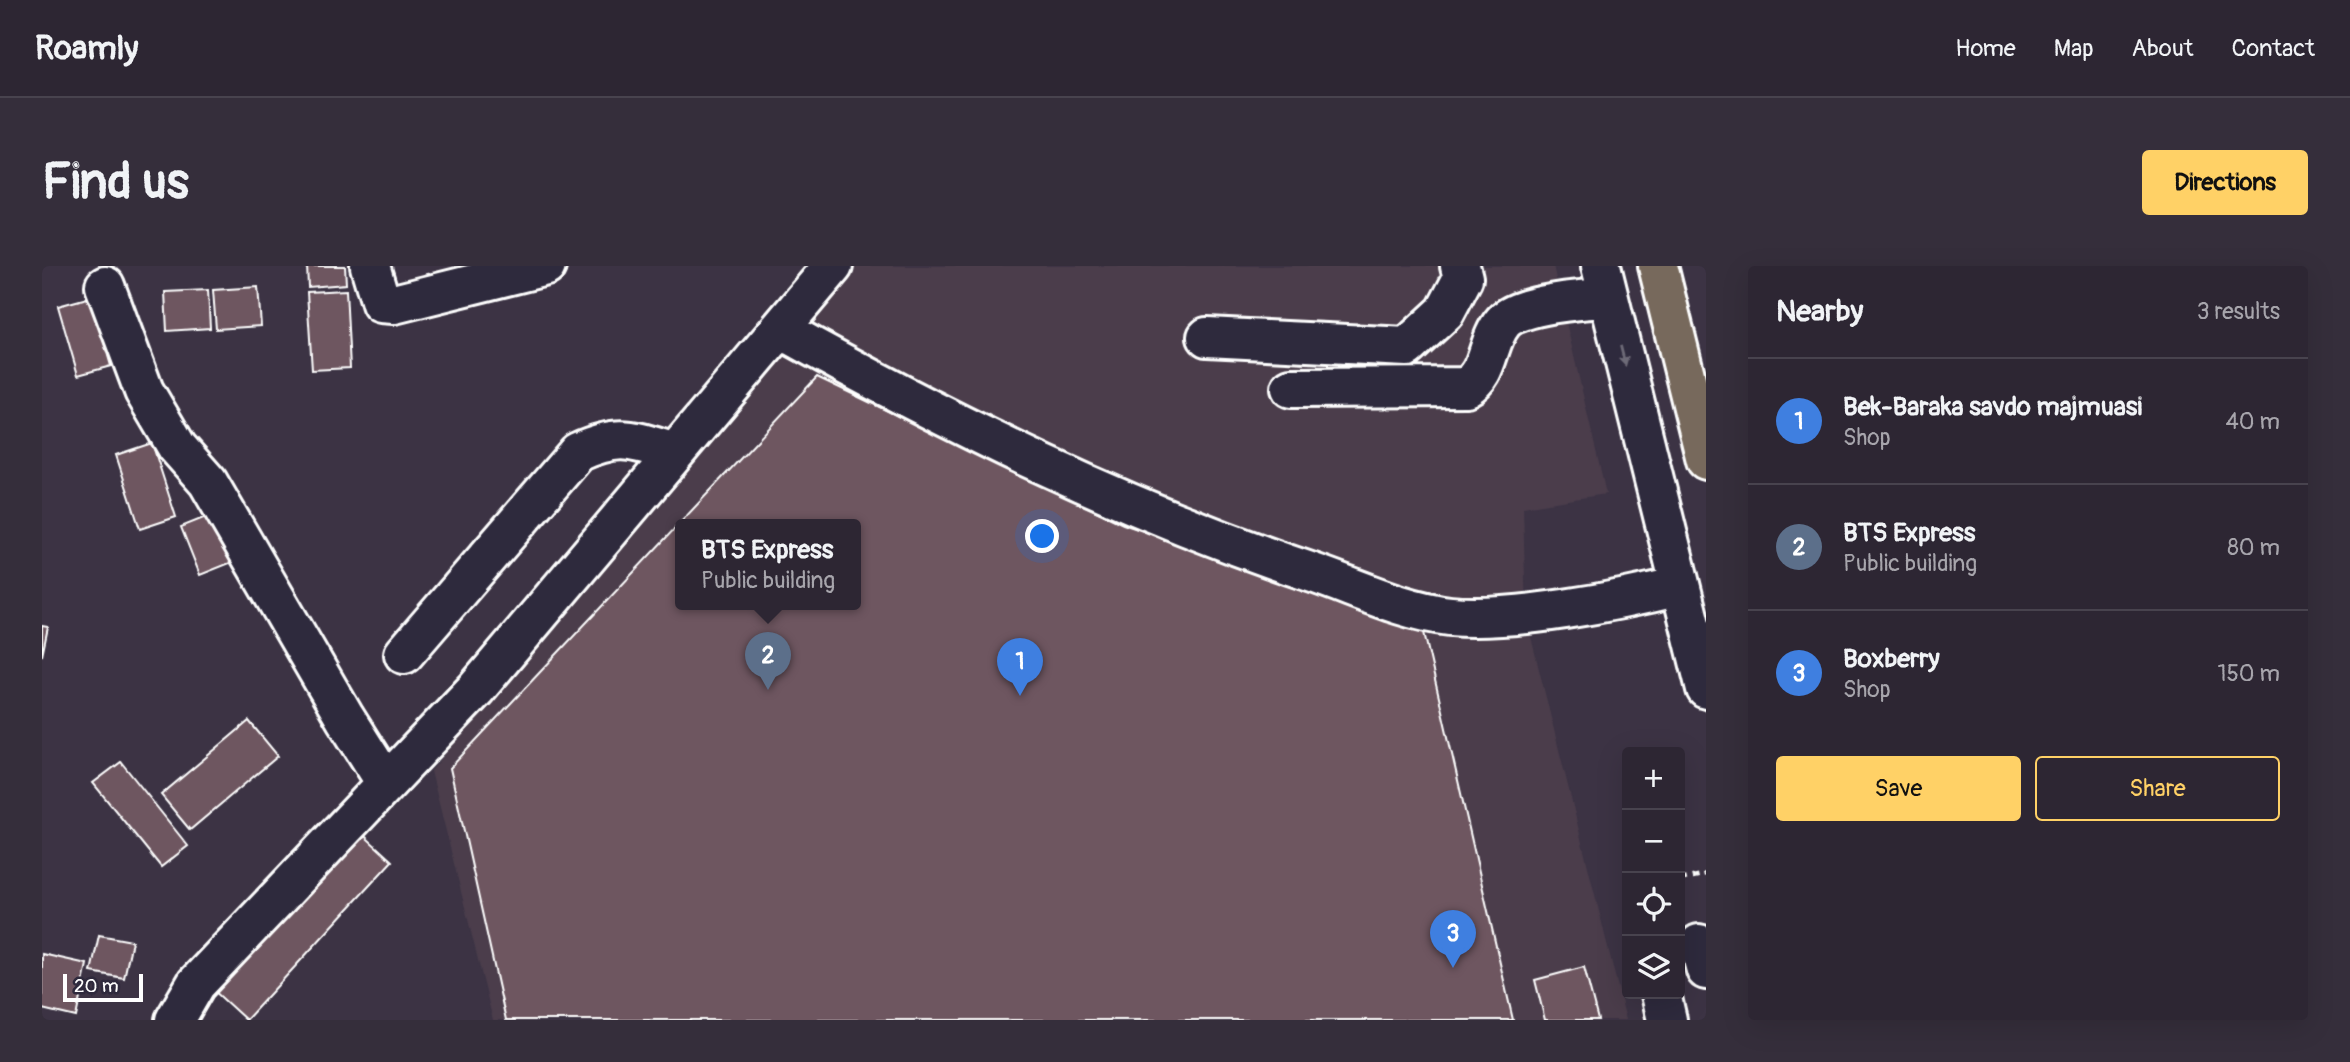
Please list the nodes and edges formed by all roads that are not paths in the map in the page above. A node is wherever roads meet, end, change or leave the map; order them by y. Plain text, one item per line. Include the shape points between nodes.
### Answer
1 (370, 266) edge
2 (547, 266) edge
3 (833, 266) edge
4 (1460, 266) edge
5 (1658, 266) edge
6 (1604, 282) edge
7 (105, 286) dead end
8 (780, 329) junction
9 (1206, 337) dead end
10 (1291, 388) dead end
11 (675, 453) junction
12 (1706, 460) edge
13 (1680, 586) junction
14 (404, 654) dead end
15 (1706, 689) edge
16 (386, 783) junction
17 (1662, 999) edge
18 (176, 1020) edge
19 (1667, 1020) edge

1 - 2 street via 381,303 394,304
3 - 8 street
4 - 9 street via 1463,278 1445,312 1407,347
5 - 12 highway
6 - 10 street via 1585,299 1512,313 1501,324 1479,380 1466,387
6 -> 13 street
7 - 16 street via 144,391 177,447 208,482
8 - 11 street
8 - 13 street via 905,398 1128,505 1395,602 1448,616 1473,616 1535,612
11 - 14 street via 629,439 606,439 578,452
11 - 16 street via 476,689
13 - 15 street
16 - 18 street via 196,984
17 - 19 street

